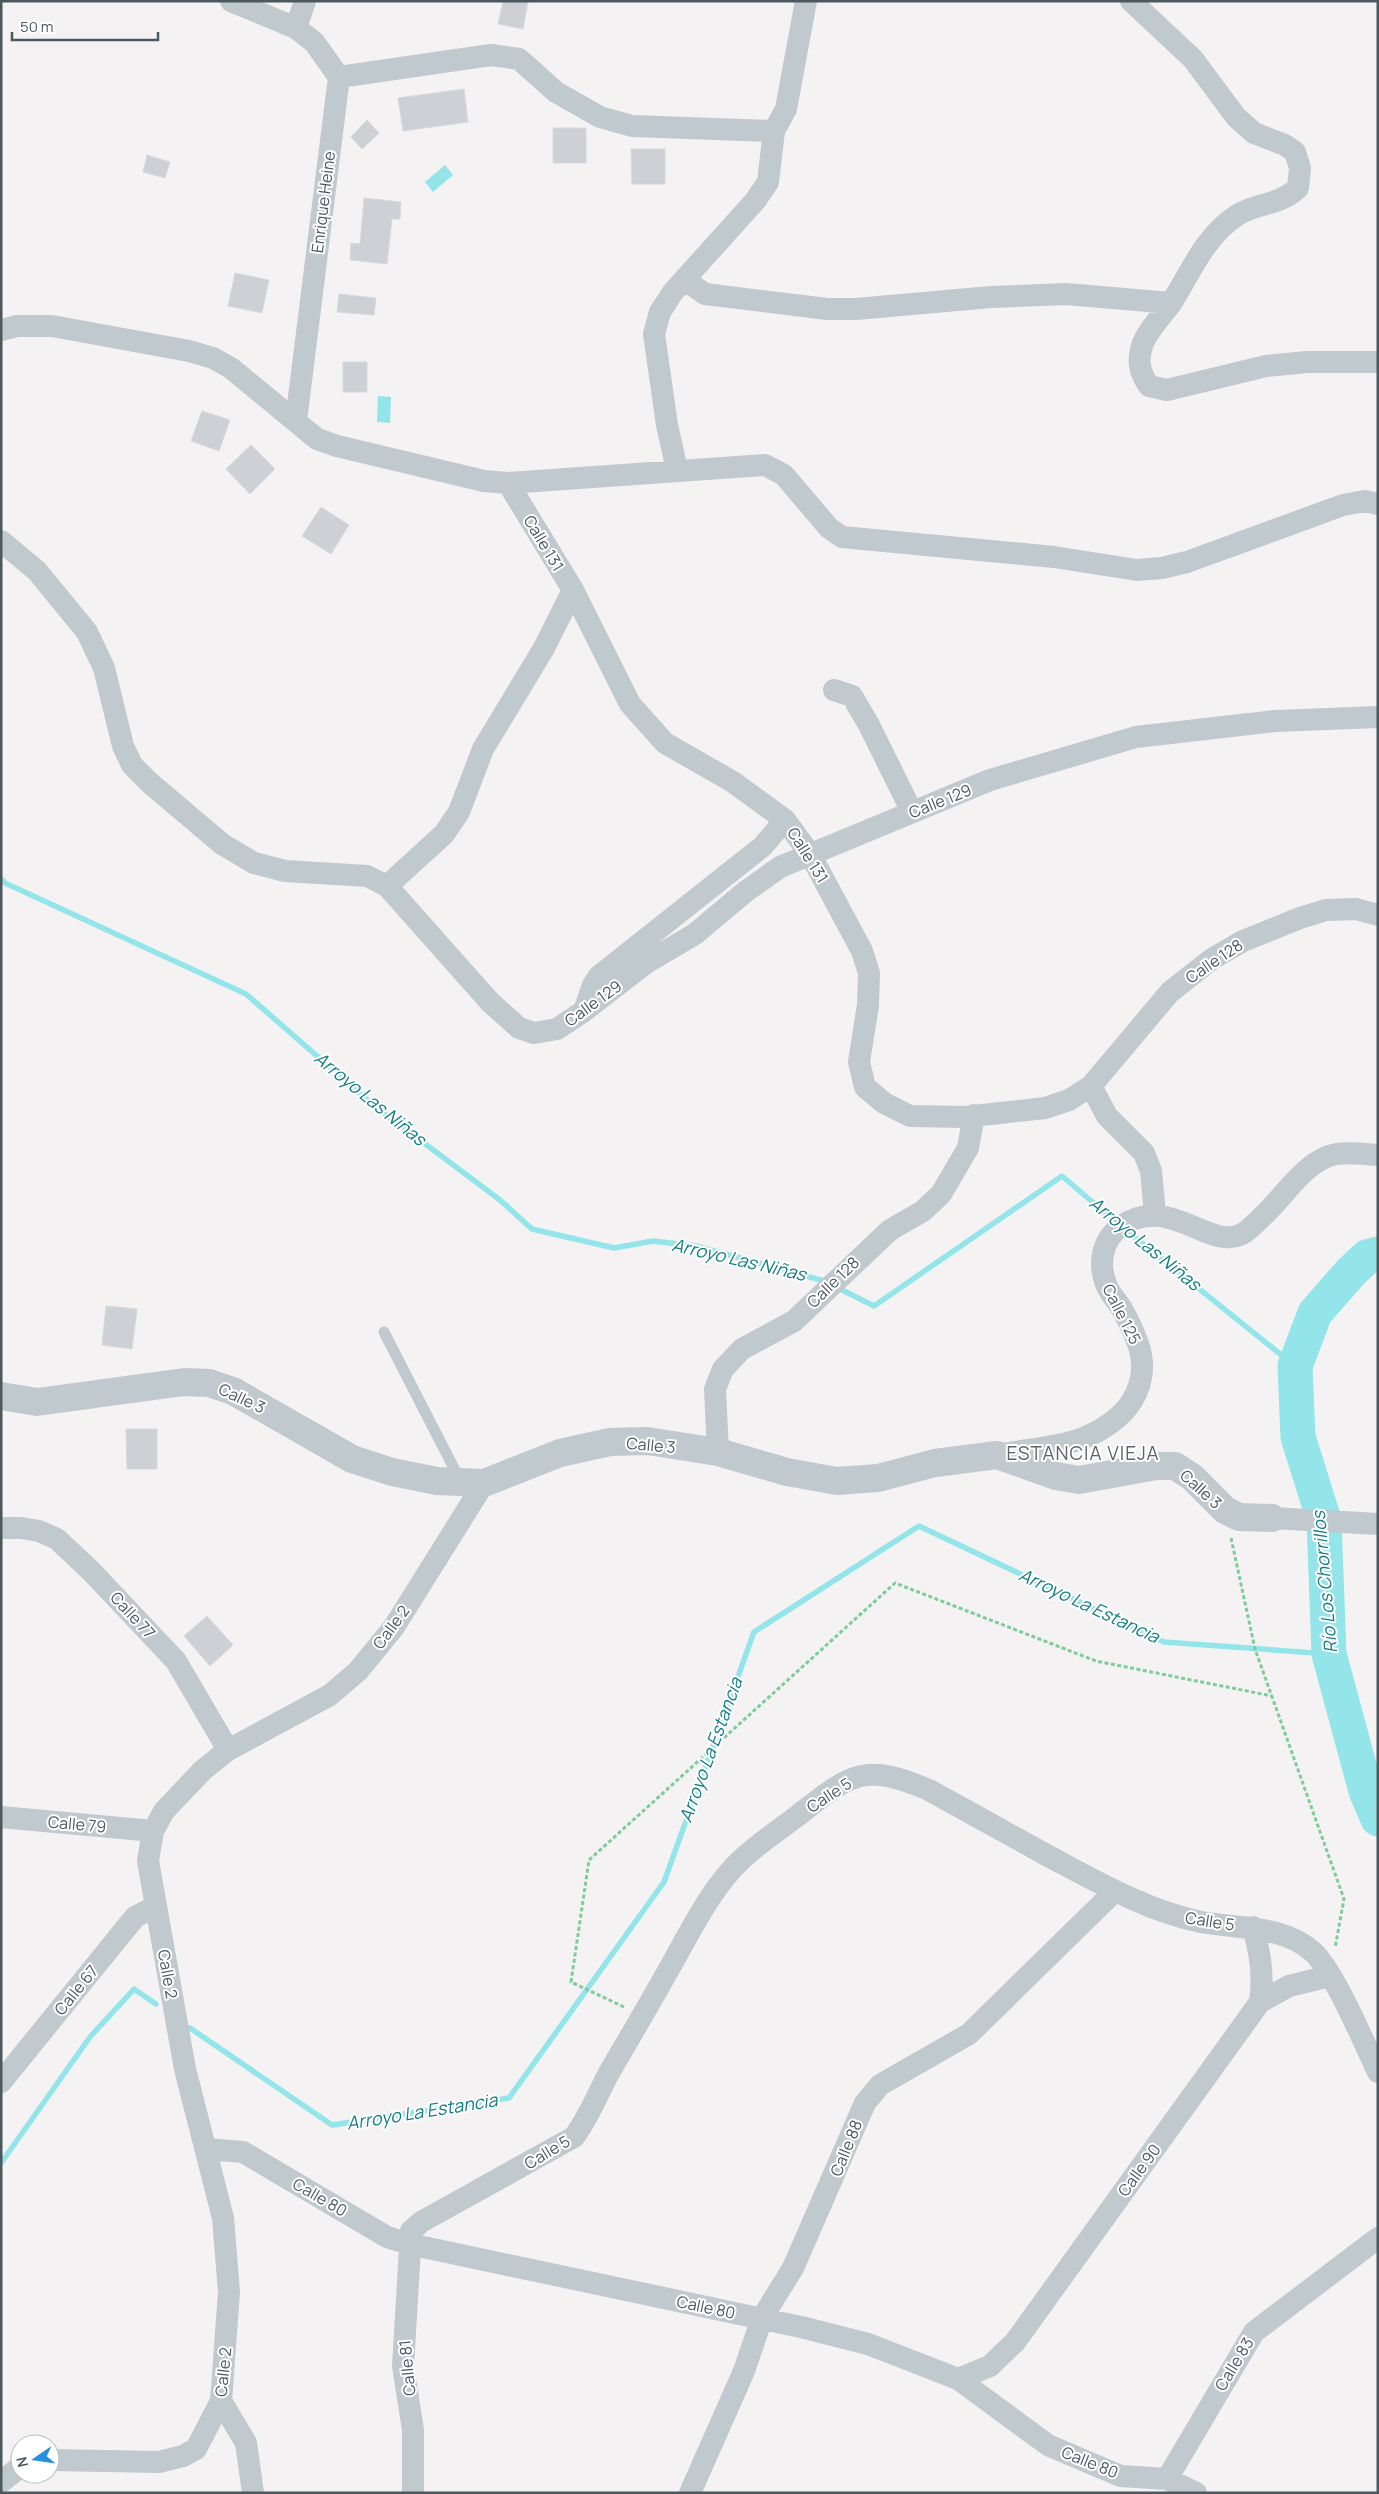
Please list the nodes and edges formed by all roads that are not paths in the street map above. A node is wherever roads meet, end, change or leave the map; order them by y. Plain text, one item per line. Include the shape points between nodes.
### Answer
1 (231, 1) edge
2 (306, 1) edge
3 (806, 1) edge
4 (1131, 1) edge
5 (296, 28) junction
6 (339, 77) junction
7 (774, 131) junction
8 (684, 280) junction
9 (1171, 303) junction
10 (1, 330) edge
11 (1378, 362) edge
12 (296, 421) junction
13 (677, 470) junction
14 (508, 483) junction
15 (1378, 504) edge
16 (1, 541) edge
17 (573, 590) junction
18 (834, 690) dead end
19 (1378, 717) edge
20 (912, 812) junction
21 (785, 820) junction
22 (810, 854) junction
23 (387, 886) junction
24 (1378, 915) edge
25 (584, 1011) junction
26 (1092, 1086) junction
27 (974, 1115) junction
28 (1378, 1155) edge
29 (1155, 1214) junction
30 (384, 1332) dead end
31 (1, 1396) edge
32 (718, 1452) junction
33 (997, 1456) junction
34 (472, 1482) junction
35 (1272, 1518) joint
36 (1378, 1524) edge
37 (1, 1528) edge
38 (228, 1750) junction
39 (1, 1817) edge
40 (153, 1831) junction
41 (1114, 1891) junction
42 (156, 1906) junction
43 (1253, 1927) junction
44 (1330, 1976) junction
45 (1260, 2002) junction
46 (1378, 2072) edge
47 (1, 2082) edge
48 (206, 2149) junction
49 (1378, 2238) edge
50 (409, 2244) junction
51 (762, 2318) junction
52 (958, 2379) junction
53 (222, 2401) junction
54 (60, 2460) edge
55 (1167, 2479) junction
56 (1140, 2485) edge
57 (252, 2493) edge
58 (413, 2493) edge
59 (690, 2493) edge
60 (1196, 2493) edge

1 - 5 street
2 - 5 street
3 - 7 street via 786,109
4 - 9 street via 1193,58 1236,117 1254,133 1295,152 1300,168 1298,188 1287,198 1237,215 1218,230 1200,253
5 - 6 street via 314,42
6 - 7 street via 491,55 506,56 520,59 556,92 600,117 632,126
6 - 12 street, Enrique Heine
7 - 8 street via 768,182
8 - 9 street via 705,294 827,309 1066,294
8 - 13 street via 660,312 654,334
9 - 11 street via 1142,345 1139,364 1141,375 1149,386 1167,390 1274,366 1307,362
10 - 12 street via 17,326 52,326 213,358 231,368
12 - 14 street via 317,439 337,446 484,481
13 - 14 street
13 - 15 street via 766,465 784,475 829,528 842,538 1054,557 1137,570 1187,562 1343,505 1365,501
14 - 17 street, Calle 131
16 - 23 street via 37,570 87,632 104,668 123,746 132,766 150,783 222,844 254,863 284,871 367,876
17 - 21 street, Calle 131 via 630,704 665,743 734,782
17 - 23 street via 544,648 483,749 459,812 444,834
18 - 20 street via 852,696
19 - 20 street, Calle 129 via 1275,720 1136,737 990,780
20 - 22 street, Calle 129
21 - 22 street, Calle 131
21 - 25 street via 763,846 599,976
22 - 25 street, Calle 129 via 780,867 695,934 646,963
22 - 27 street, Calle 131 via 862,951 869,973 868,1005 859,1062 865,1087 884,1103 910,1116
23 - 25 street, Calle 129 via 490,1002 519,1028 534,1033 557,1030
24 - 26 street, Calle 128 via 1356,909 1326,910 1244,941 1212,959 1170,992
26 - 27 street, Calle 131 via 1069,1100 1045,1108
26 - 29 street via 1107,1116 1144,1153 1151,1171
27 - 32 street, Calle 128 via 968,1148 941,1194 924,1211 890,1230 794,1321 742,1349 722,1368 715,1389
28 - 29 street via 1328,1156 1311,1166 1243,1234 1226,1239 1187,1222
29 - 33 street, Calle 125 via 1121,1226 1107,1241 1101,1260 1106,1284 1139,1344 1143,1363 1141,1387 1128,1409 1101,1430 1077,1440
30 - 34 lane
31 - 34 street, Calle 3 via 37,1402 184,1382 209,1384 233,1391 352,1459 392,1472 437,1481
32 - 33 street, Calle 3 via 786,1472 837,1481 878,1478 935,1464
32 - 34 street, Calle 3 via 647,1441 610,1442 560,1453
33 - 35 street, Calle 3 via 1056,1476 1079,1480 1156,1466 1175,1466 1192,1477 1225,1510 1239,1517
34 - 38 street, Calle 2 via 394,1627 358,1671 330,1695
35 - 36 street
37 - 38 street, Calle 77 via 38,1531 57,1540 91,1571 176,1661
38 - 40 street, Calle 2 via 203,1770 164,1811
39 - 40 street, Calle 79
40 - 42 street, Calle 2 via 148,1861
41 - 43 street, Calle 5 via 1171,1914 1202,1922
41 - 50 street, Calle 5 via 929,1790 899,1777 877,1773 853,1778 835,1787 741,1859 700,1913 574,2137 421,2222 411,2231
41 - 51 street, Calle 88 via 969,2034 880,2085 864,2103 793,2268
42 - 47 street, Calle 67 via 135,1917
42 - 48 street, Calle 2 via 185,2069
43 - 44 street, Calle 5 via 1294,1940 1314,1952
43 - 45 street via 1261,1956 1263,1981
44 - 45 street, Calle 90 via 1290,1986
44 - 46 street, Calle 5
45 - 52 street, Calle 90 via 1015,2342 990,2366
48 - 50 street, Calle 80 via 243,2152 387,2236
48 - 53 street, Calle 2 via 223,2218 229,2292
49 - 55 street, Calle 83 via 1254,2332
50 - 51 street, Calle 80
50 - 58 street, Calle 81 via 403,2366 413,2430
51 - 52 street, Calle 80 via 868,2344
51 - 59 street, Calle 88 via 744,2371
52 - 56 street, Calle 80 via 1048,2444
53 - 54 street, Calle 2 via 196,2449 184,2456 159,2462
53 - 57 street via 246,2443
55 - 56 street, Calle 80
55 - 60 street, Calle 80

